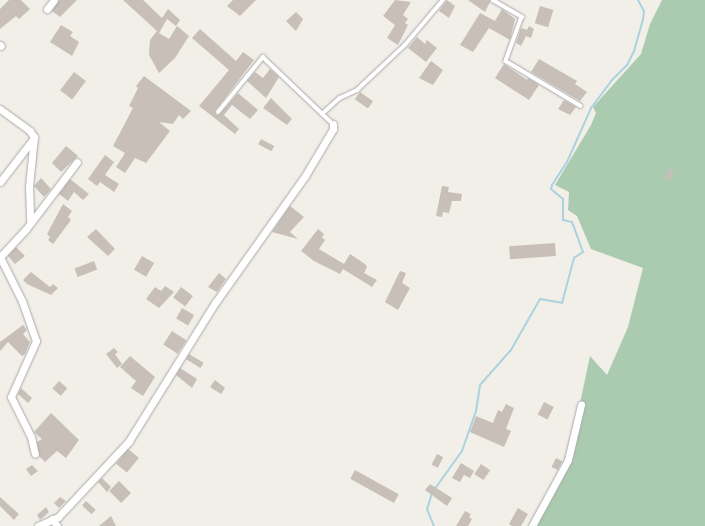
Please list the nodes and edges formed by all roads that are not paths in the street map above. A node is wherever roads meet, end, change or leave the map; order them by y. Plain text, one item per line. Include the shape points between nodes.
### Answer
1 (54, 0) edge
2 (443, 0) edge
3 (494, 0) edge
4 (47, 8) dead end
5 (581, 106) dead end
6 (0, 109) edge
7 (218, 112) dead end
8 (322, 114) junction
9 (333, 124) joint
10 (34, 137) junction
11 (77, 162) dead end
12 (0, 182) edge
13 (30, 222) junction
14 (0, 257) edge
15 (582, 405) dead end
16 (35, 454) dead end
17 (52, 519) junction
18 (38, 526) edge
19 (57, 526) edge
20 (532, 526) edge

1 - 4 street
2 - 8 lane via 405,45 356,90 340,98
3 - 5 lane via 522,17 506,61
6 - 10 street via 30,131
7 - 8 lane via 263,57
8 - 9 lane
9 - 17 street via 334,129 305,176 215,303 129,441 88,488 58,517
10 - 12 street
10 - 13 street via 29,186
11 - 13 street
13 - 14 street
14 - 16 street via 22,301 36,341 11,397 31,437
15 - 20 street via 568,460
17 - 18 street
17 - 19 street

